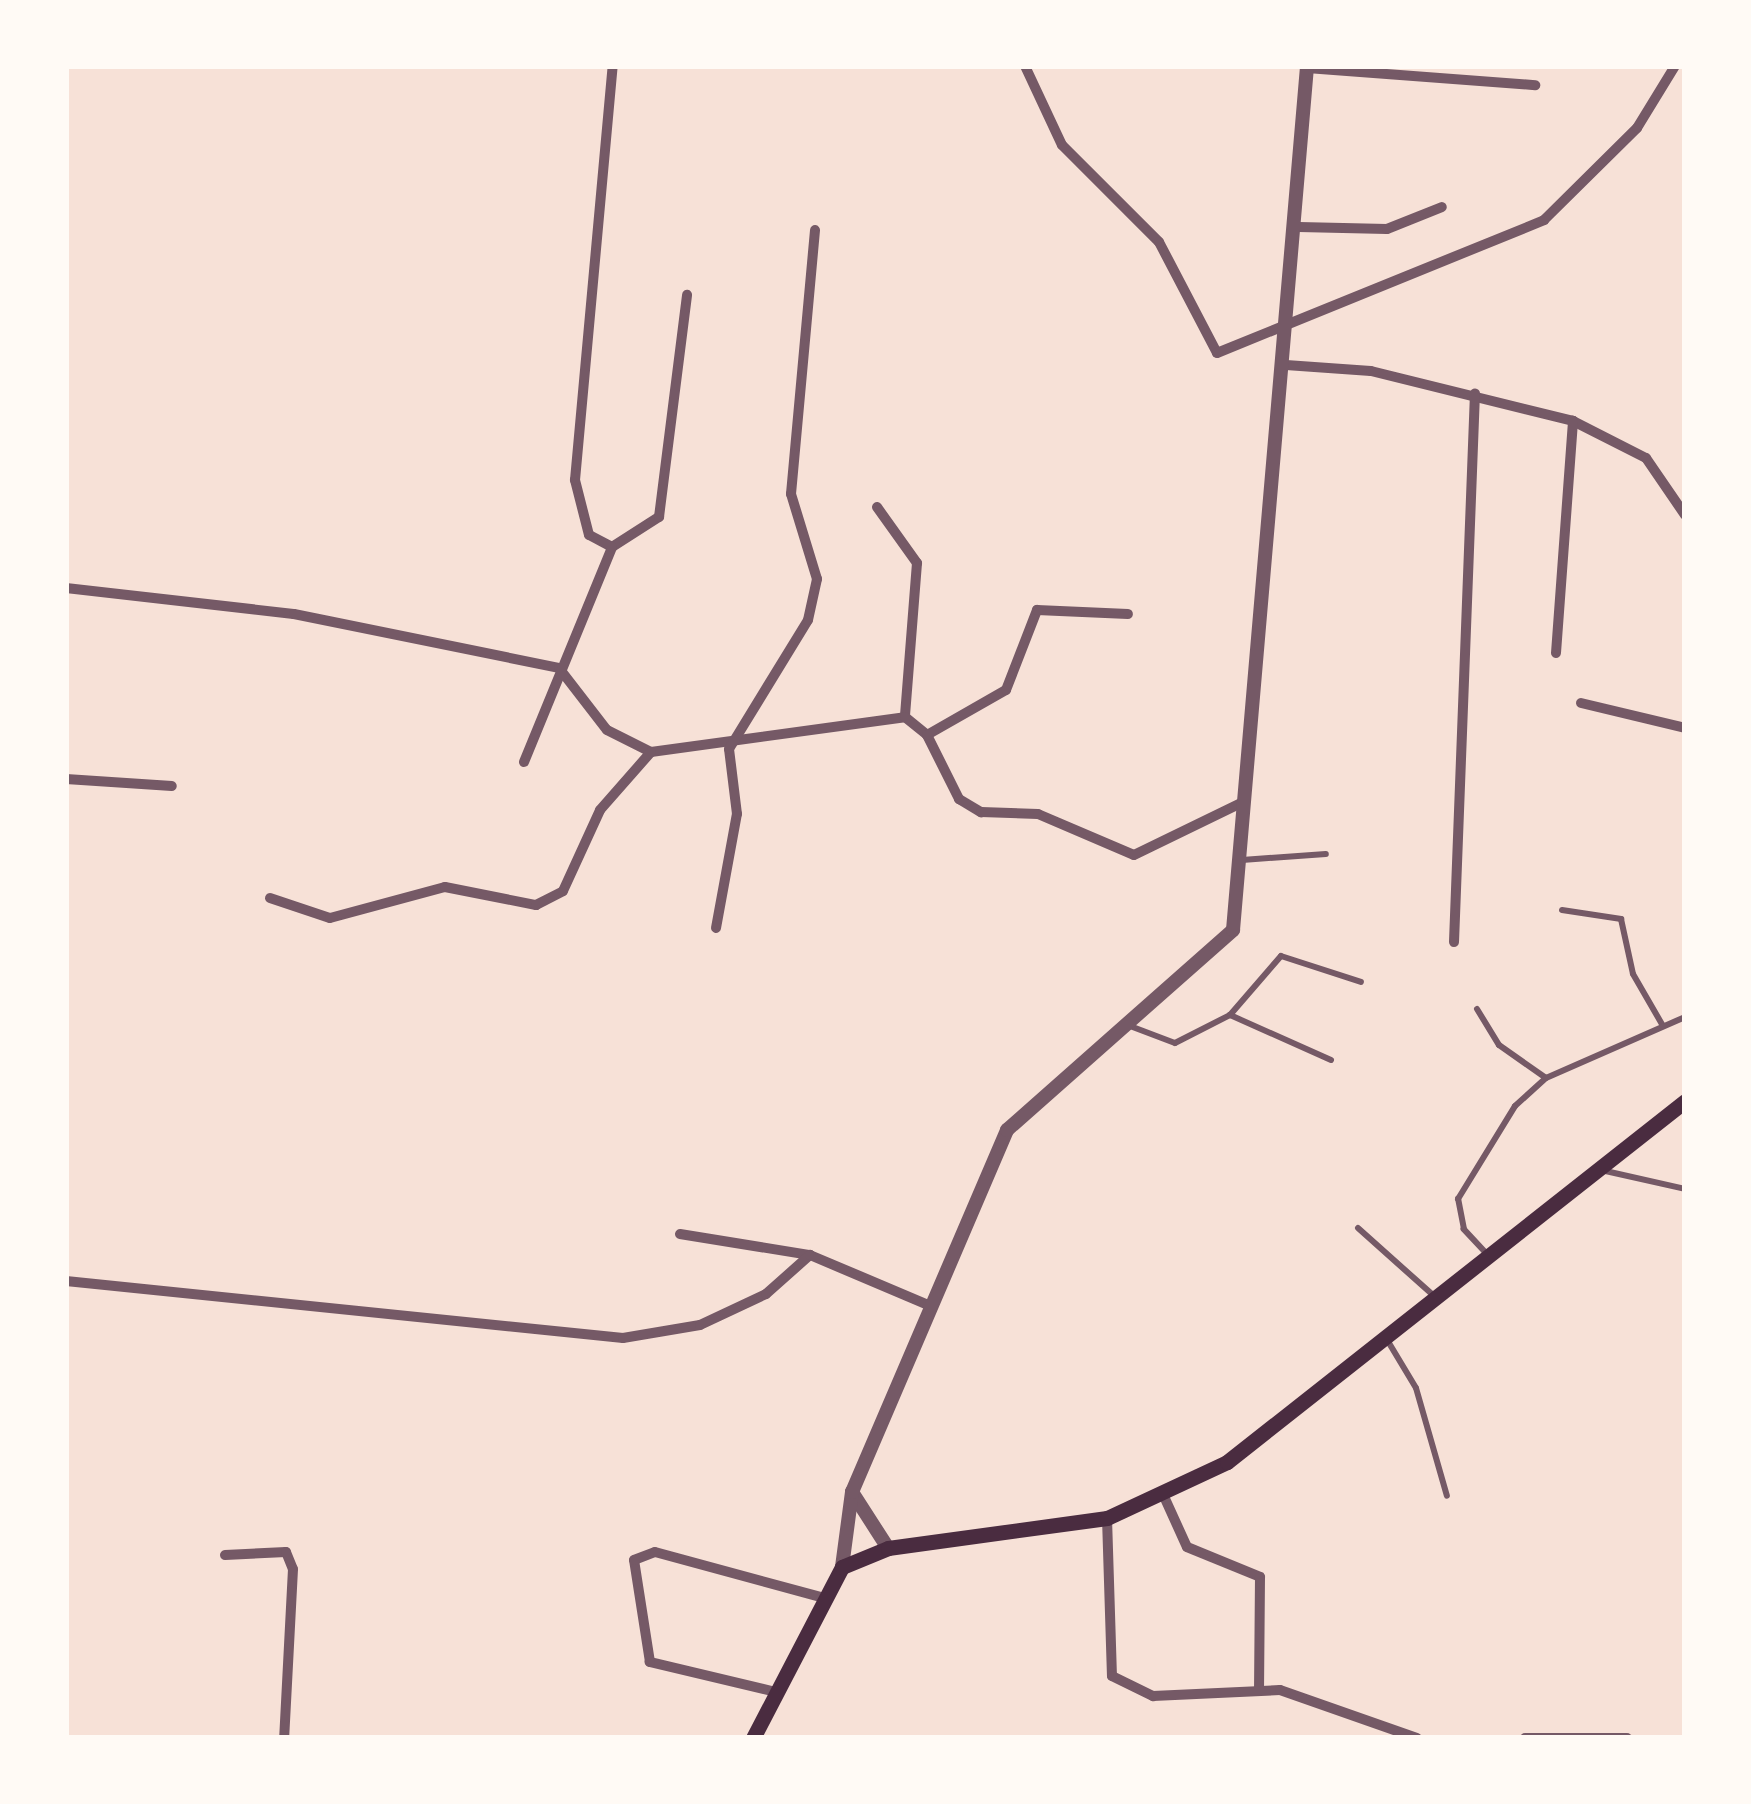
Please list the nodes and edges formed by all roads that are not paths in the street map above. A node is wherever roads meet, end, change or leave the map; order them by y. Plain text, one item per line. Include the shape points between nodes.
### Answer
1 (613, 66) edge
2 (1025, 66) edge
3 (1675, 66) edge
4 (1307, 67) edge
5 (1535, 85) dead end
6 (1442, 207) dead end
7 (1299, 227) junction
8 (815, 230) dead end
9 (687, 295) dead end
10 (1292, 327) junction
11 (1286, 365) junction
12 (1475, 393) junction
13 (1573, 422) junction
14 (877, 507) dead end
15 (1685, 514) edge
16 (613, 547) junction
17 (66, 588) edge
18 (1128, 614) dead end
19 (1556, 653) dead end
20 (559, 668) junction
21 (1581, 704) dead end
22 (905, 717) junction
23 (1685, 728) edge
24 (927, 735) junction
25 (729, 749) junction
26 (651, 752) junction
27 (524, 762) dead end
28 (66, 778) edge
29 (172, 786) dead end
30 (1240, 803) junction
31 (1326, 854) dead end
32 (1242, 860) junction
33 (270, 898) dead end
34 (1562, 910) dead end
35 (716, 928) dead end
36 (1454, 942) dead end
37 (1361, 982) dead end
38 (1478, 1009) dead end
39 (1230, 1015) junction
40 (1685, 1017) edge
41 (1128, 1025) junction
42 (1663, 1027) junction
43 (1331, 1060) dead end
44 (1546, 1078) junction
45 (1685, 1101) edge
46 (1598, 1169) junction
47 (1685, 1189) edge
48 (1358, 1228) dead end
49 (680, 1234) dead end
50 (810, 1256) junction
51 (1488, 1256) junction
52 (66, 1281) edge
53 (1435, 1298) junction
54 (926, 1304) junction
55 (1385, 1337) junction
56 (852, 1492) junction
57 (1162, 1492) junction
58 (1447, 1496) dead end
59 (1107, 1518) junction
60 (888, 1547) junction
61 (225, 1555) dead end
62 (842, 1567) junction
63 (824, 1598) junction
64 (1259, 1691) junction
65 (776, 1692) junction
66 (284, 1738) edge
67 (753, 1738) edge
68 (1417, 1738) edge
69 (1525, 1738) edge
70 (1627, 1738) edge

1 - 16 street via 575,480 590,535
2 - 10 street via 1062,145 1159,242 1202,340 1217,353 1239,350
3 - 10 street via 1636,128 1544,220
4 - 5 street
4 - 7 street
6 - 7 street via 1387,229
7 - 10 street
8 - 25 street via 791,494 817,579 808,620
9 - 16 street via 659,517
10 - 11 street
11 - 12 street
11 - 30 street
12 - 13 street
12 - 36 street
13 - 15 street via 1646,458
13 - 19 street
14 - 22 street via 917,563
16 - 20 street
17 - 20 street via 294,614
18 - 24 street via 1037,610 1006,690
20 - 26 street via 607,730
20 - 27 street
21 - 23 street
22 - 24 street
22 - 25 street
24 - 30 street via 959,799 981,812 1038,814 1134,856
25 - 26 street
25 - 35 street via 737,814
26 - 33 street via 599,809 563,891 536,904 445,887 330,918
28 - 29 street
30 - 32 street
31 - 32 lane
32 - 41 street via 1233,930
34 - 42 lane via 1621,919 1633,974
37 - 39 lane via 1281,956
38 - 44 lane via 1499,1045
39 - 41 lane via 1175,1043
39 - 43 lane
40 - 42 lane
41 - 54 street via 1007,1130
42 - 44 lane
44 - 51 lane via 1515,1106 1458,1199 1463,1228
45 - 46 main road
46 - 47 lane
46 - 51 main road
48 - 53 lane
49 - 50 street
50 - 52 street via 766,1294 700,1325 623,1338
50 - 54 street
51 - 53 main road
53 - 55 main road
54 - 56 street
55 - 57 main road via 1227,1462
55 - 58 lane via 1416,1388
56 - 60 street
56 - 62 street
57 - 59 main road
57 - 64 street via 1186,1547 1260,1577
59 - 60 main road
59 - 64 street via 1112,1676 1153,1696
60 - 62 main road
61 - 66 street via 286,1552 293,1570
62 - 63 main road
63 - 65 main road
63 - 65 street via 655,1552 634,1560 650,1661
64 - 68 street
65 - 67 main road
69 - 70 street

